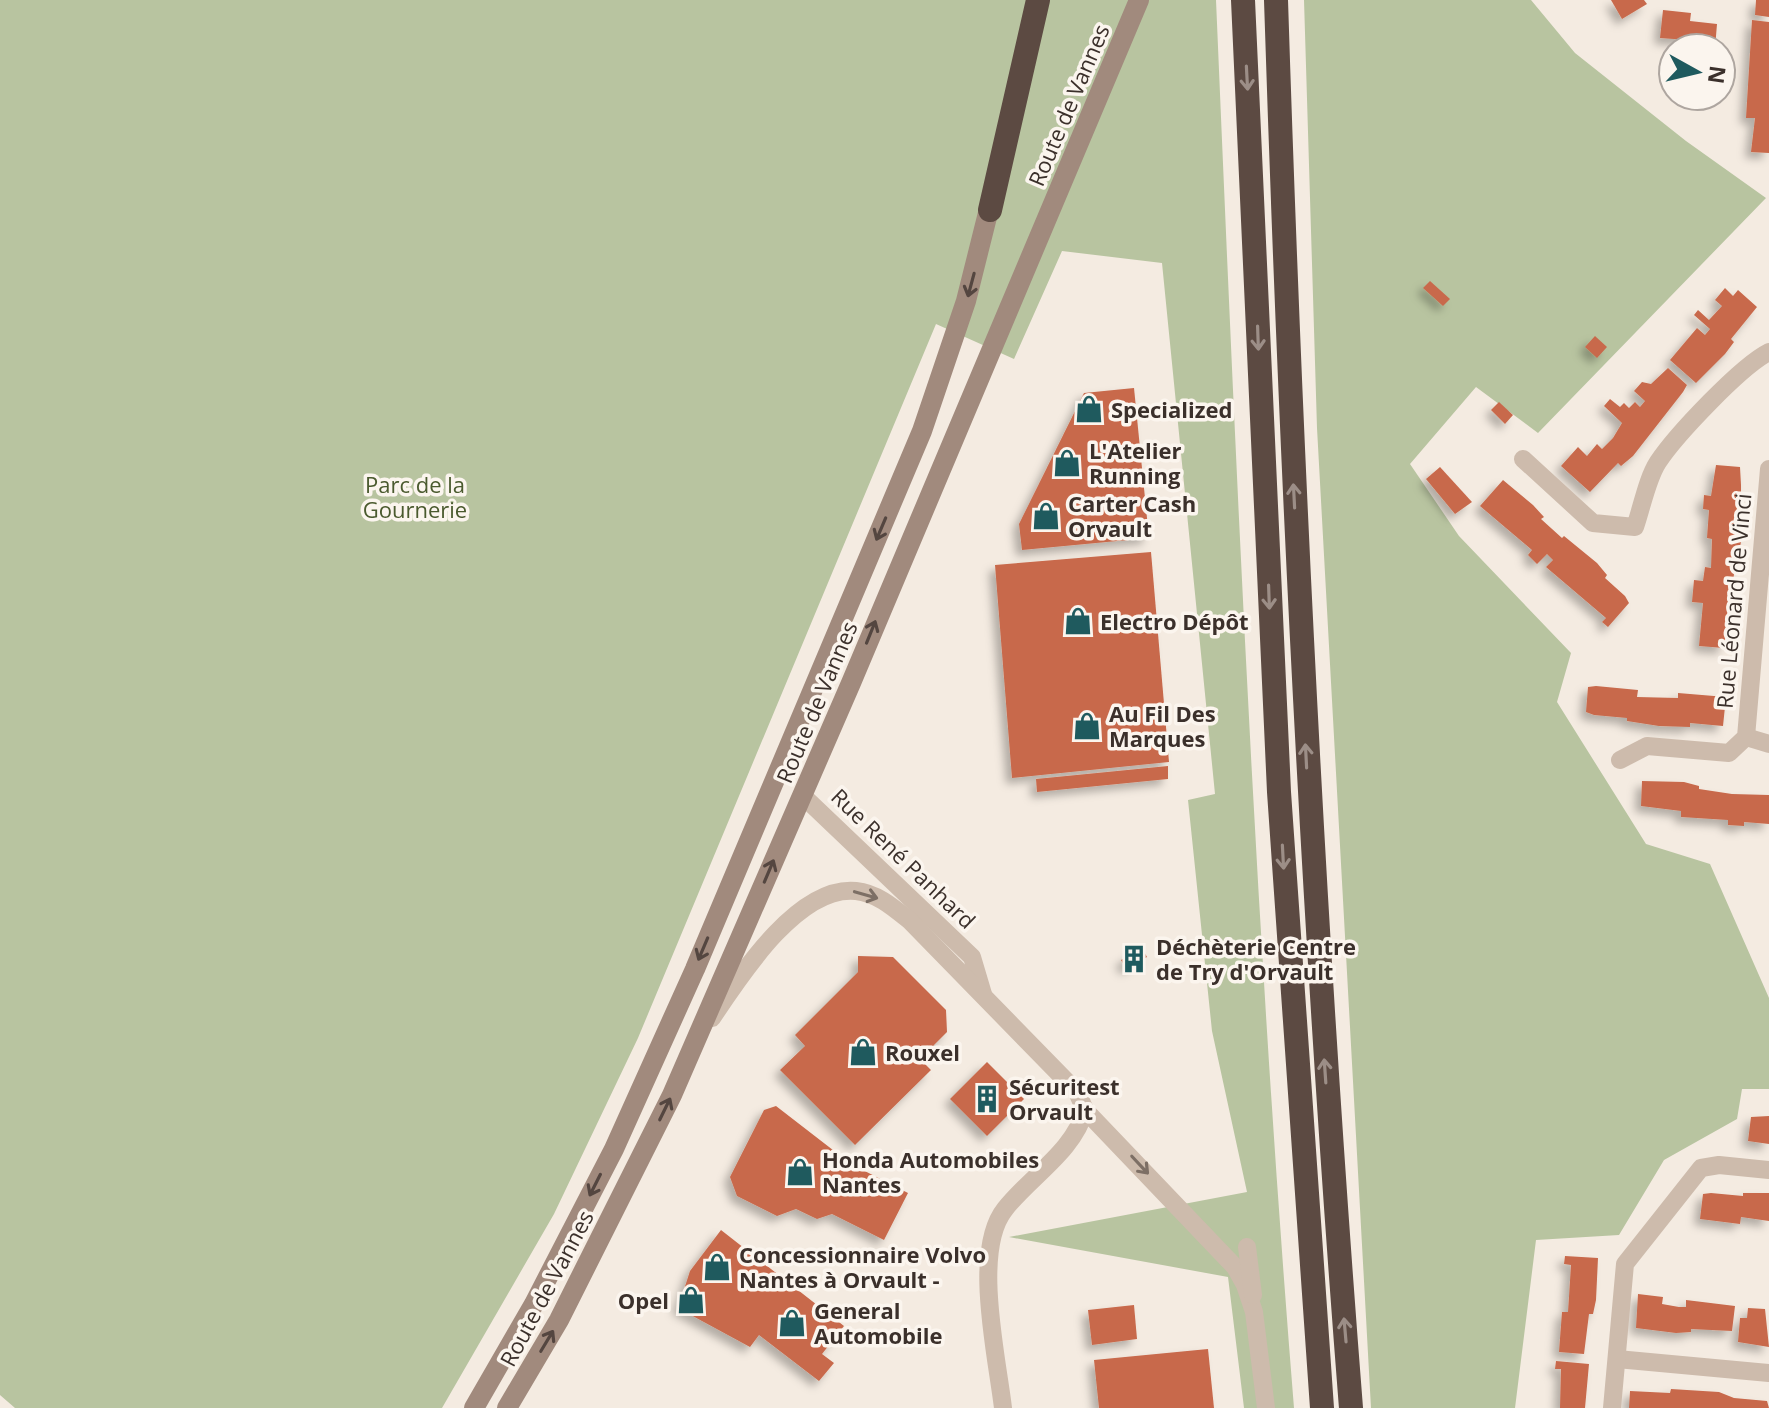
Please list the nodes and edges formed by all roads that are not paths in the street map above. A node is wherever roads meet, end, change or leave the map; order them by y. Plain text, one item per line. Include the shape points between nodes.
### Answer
1 (1026, 0) edge
2 (1038, 0) edge
3 (1139, 0) edge
4 (1243, 0) edge
5 (1276, 0) edge
6 (990, 210) junction
7 (1769, 352) edge
8 (1523, 459) dead end
9 (1769, 469) edge
10 (1764, 590) edge
11 (1746, 737) junction
12 (1769, 744) edge
13 (1620, 760) dead end
14 (802, 795) junction
15 (970, 959) junction
16 (693, 1047) junction
17 (1085, 1110) junction
18 (1769, 1170) edge
19 (1247, 1247) dead end
20 (1252, 1301) junction
21 (1617, 1359) junction
22 (1769, 1373) edge
23 (474, 1408) edge
24 (507, 1408) edge
25 (1003, 1408) edge
26 (1266, 1408) edge
27 (1322, 1408) edge
28 (1351, 1408) edge
29 (1612, 1408) edge

1 - 6 main road, Route de Vannes
2 - 6 highway
14 -> 3 main road, Route de Vannes
4 -> 27 highway via 1279,792
28 -> 5 highway via 1302,688
6 -> 23 main road, Route de Vannes via 922,431 695,969 614,1149
7 - 8 street via 1730,382 1657,463 1635,527 1593,523
9 - 10 street, Rue Léonard de Vinci
10 - 11 street, Rue Léonard de Vinci
11 - 12 street, Rue Léonard de Vinci
11 - 13 street, Rue Léonard de Vinci via 1729,753 1647,746
14 - 15 street, Rue René Panhard
16 -> 14 main road, Route de Vannes
16 -> 15 street, Rue René Panhard via 742,972 777,934 819,897 840,890 885,901
15 - 17 street, Rue René Panhard via 984,997 1077,1092
24 -> 16 main road, Route de Vannes via 573,1294
17 -> 20 street, Rue René Panhard via 1235,1267
17 - 25 street via 1080,1129 1004,1210 991,1233 986,1258
18 - 21 street via 1719,1165 1701,1168 1686,1182 1625,1264
19 - 20 street, Rue René Panhard
20 - 26 street, Rue René Panhard
21 - 22 street
21 - 29 street

